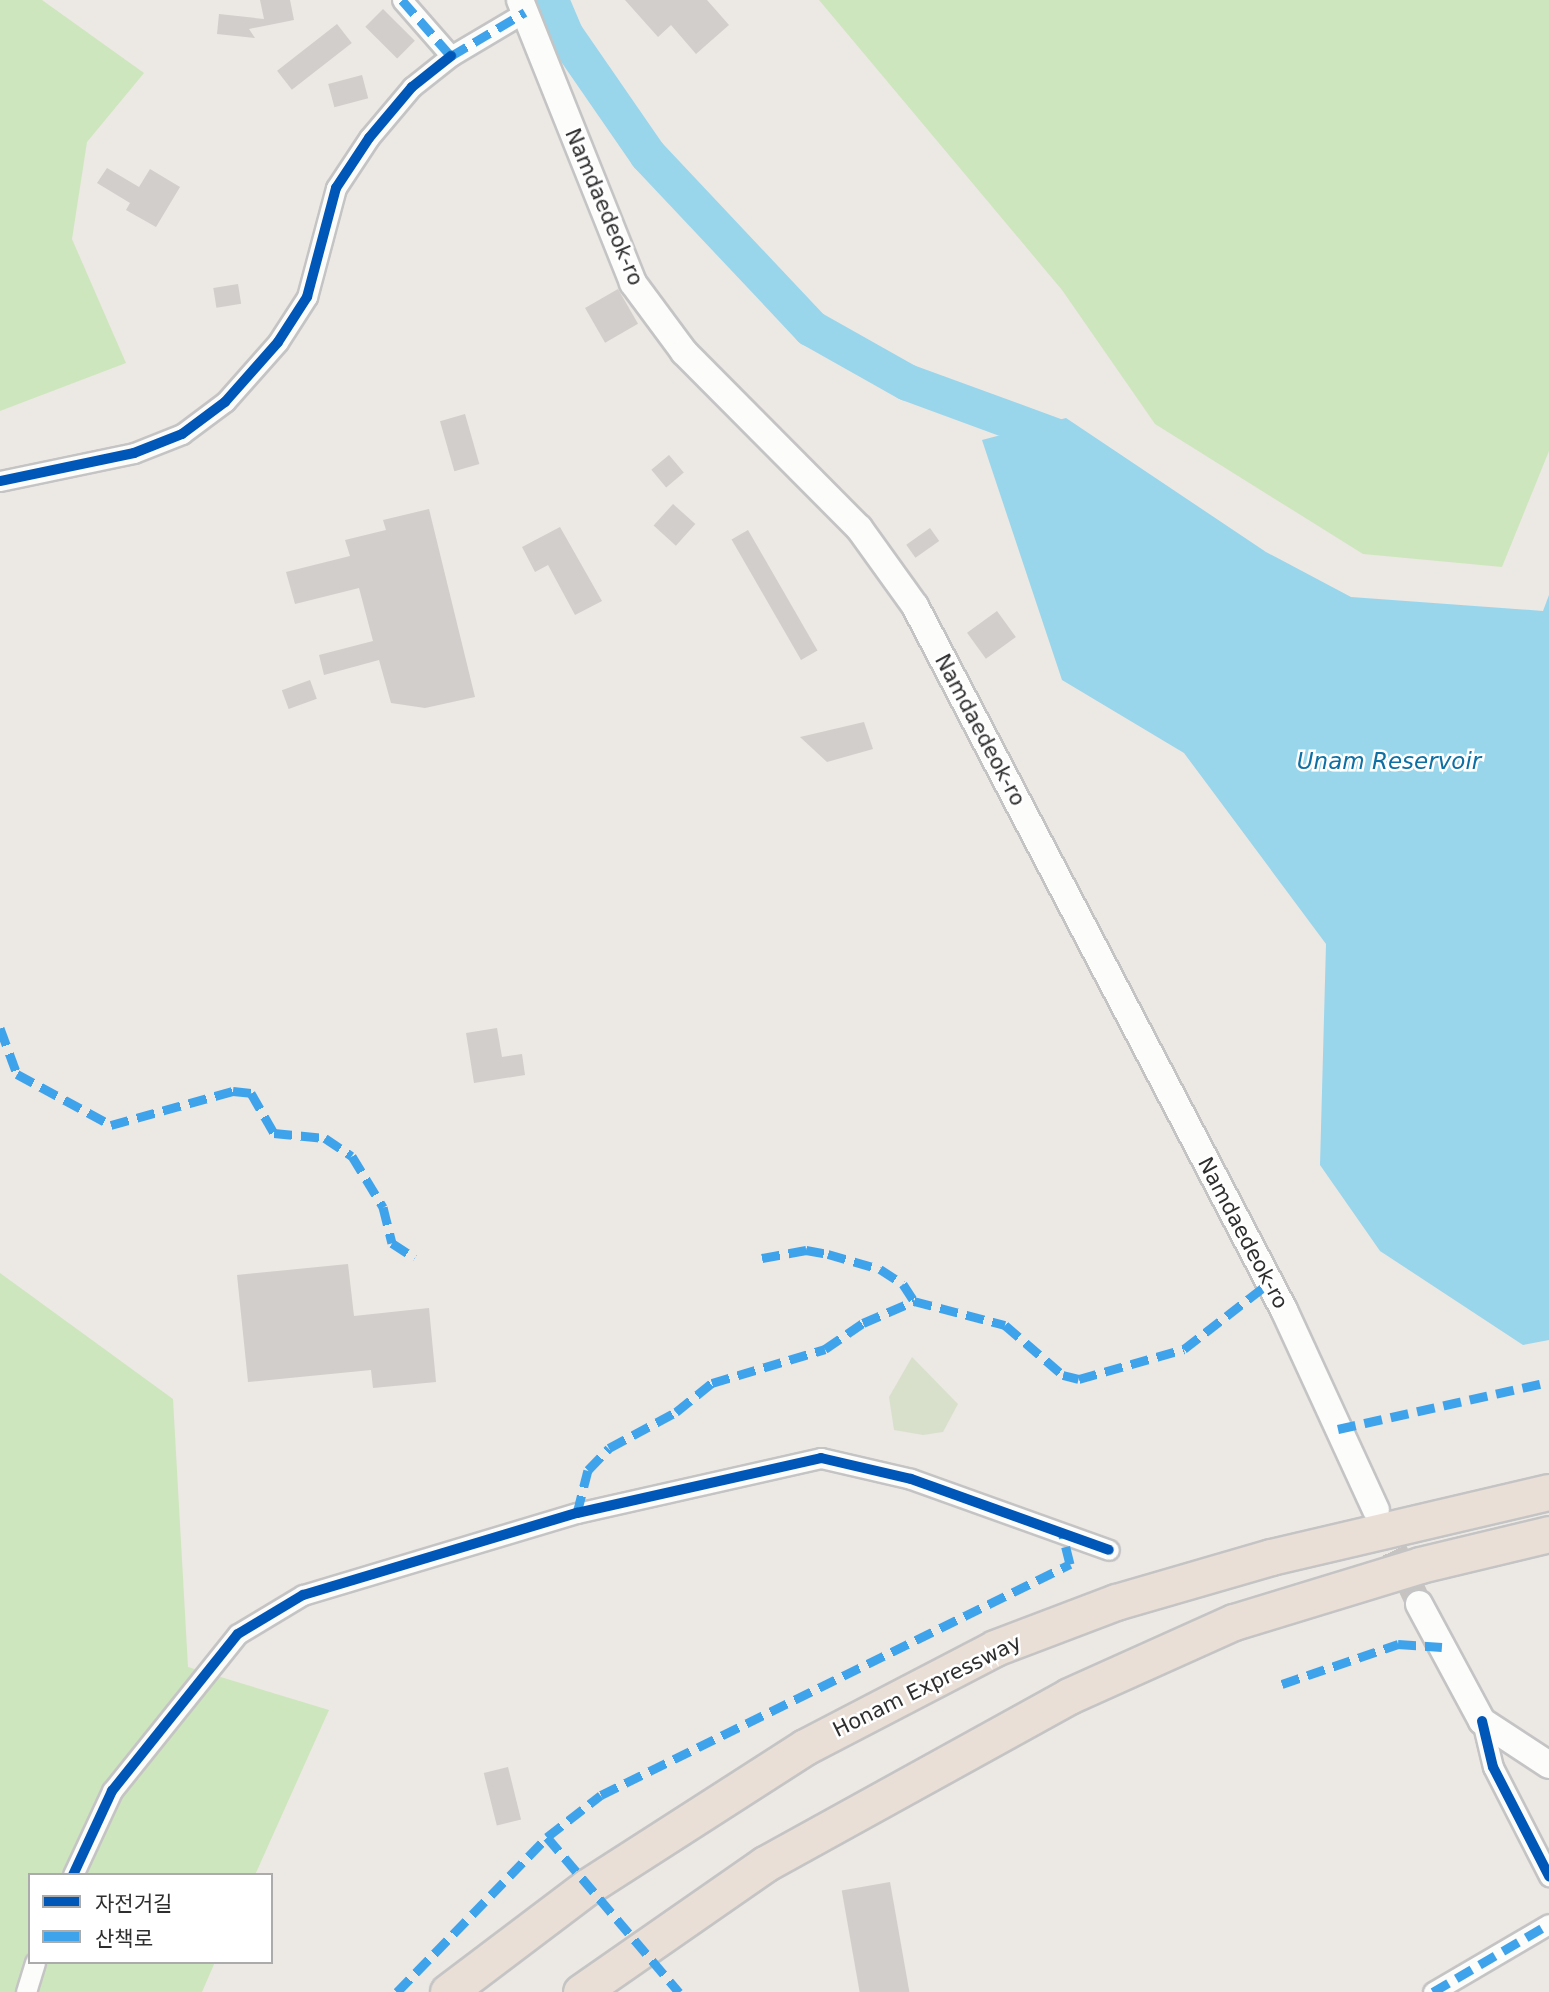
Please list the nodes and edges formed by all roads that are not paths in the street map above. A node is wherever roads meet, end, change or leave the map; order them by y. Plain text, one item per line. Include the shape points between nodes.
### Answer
1 (402, 0) edge
2 (523, 6) edge
3 (451, 57) junction
4 (0, 481) edge
5 (1549, 1492) edge
6 (1376, 1510) tunnel mouth
7 (1549, 1534) edge
8 (1109, 1550) dead end
9 (1419, 1604) tunnel mouth
10 (1482, 1721) junction
11 (1549, 1765) edge
12 (74, 1873) edge
13 (1549, 1876) edge
14 (1549, 1924) edge
15 (34, 1964) edge
16 (26, 1992) edge
17 (448, 1992) edge
18 (581, 1992) edge
19 (1433, 1992) edge

1 - 3 street
2 - 3 street
2 - 6 main road, Namdaedeok-ro via 633,283 684,352 859,528 915,606 1283,1310
3 - 4 street via 412,87 369,138 337,188 307,297 278,342 225,402 182,434 134,453
5 - 17 highway, Honam Expressway via 1271,1557 1116,1602 995,1648 805,1747 587,1887
7 - 18 highway via 1420,1565 1234,1622 1081,1690 776,1857 690,1912
8 - 12 street via 911,1479 821,1458 577,1513 303,1595 238,1634 112,1791
9 - 10 main road
10 - 11 main road
10 - 13 street via 1493,1767
14 - 19 street
15 - 16 street

